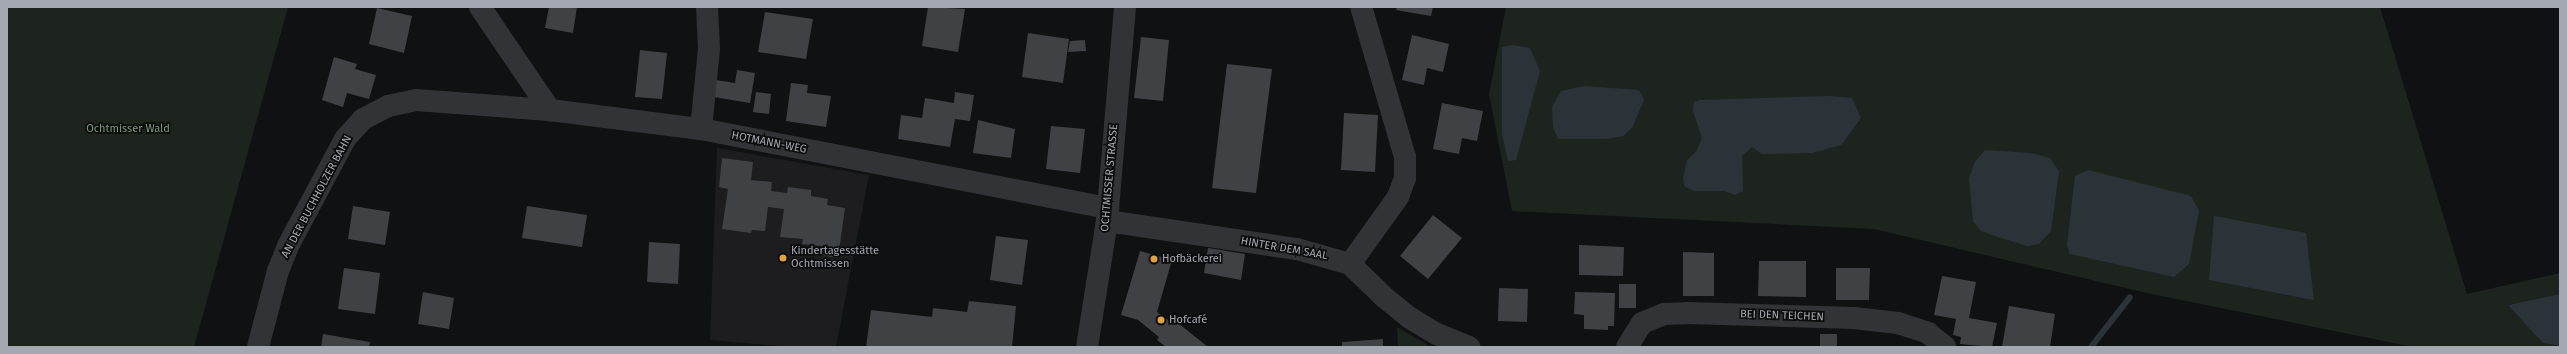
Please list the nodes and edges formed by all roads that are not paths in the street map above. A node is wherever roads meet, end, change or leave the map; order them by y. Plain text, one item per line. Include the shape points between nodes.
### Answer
1 (480, 7) edge
2 (706, 7) edge
3 (1124, 7) edge
4 (1361, 7) edge
5 (550, 110) junction
6 (701, 129) junction
7 (1108, 214) junction
8 (1350, 264) junction
9 (258, 347) edge
10 (1087, 347) edge
11 (1468, 347) edge
12 (1627, 347) edge
13 (1946, 347) edge

1 - 5 street
2 - 6 street via 709,49
3 - 7 street, OCHTMISSER STRASSE
4 - 8 street via 1405,157 1405,178 1398,197
5 - 6 street, HOTMANN-WEG
5 - 9 street, AN DER BUCHHOLZER BAHN via 416,100 388,106 363,119 346,139 289,244 278,271
6 - 7 street, HOTMANN-WEG
7 - 8 street, HINTER DEM SAAL via 1297,249
7 - 10 street, OCHTMISSER STRASSE
8 - 11 street via 1410,318 1437,334
12 - 13 street, BEI DEN TEICHEN via 1642,323 1664,314 1687,313 1854,318 1898,323 1928,333

